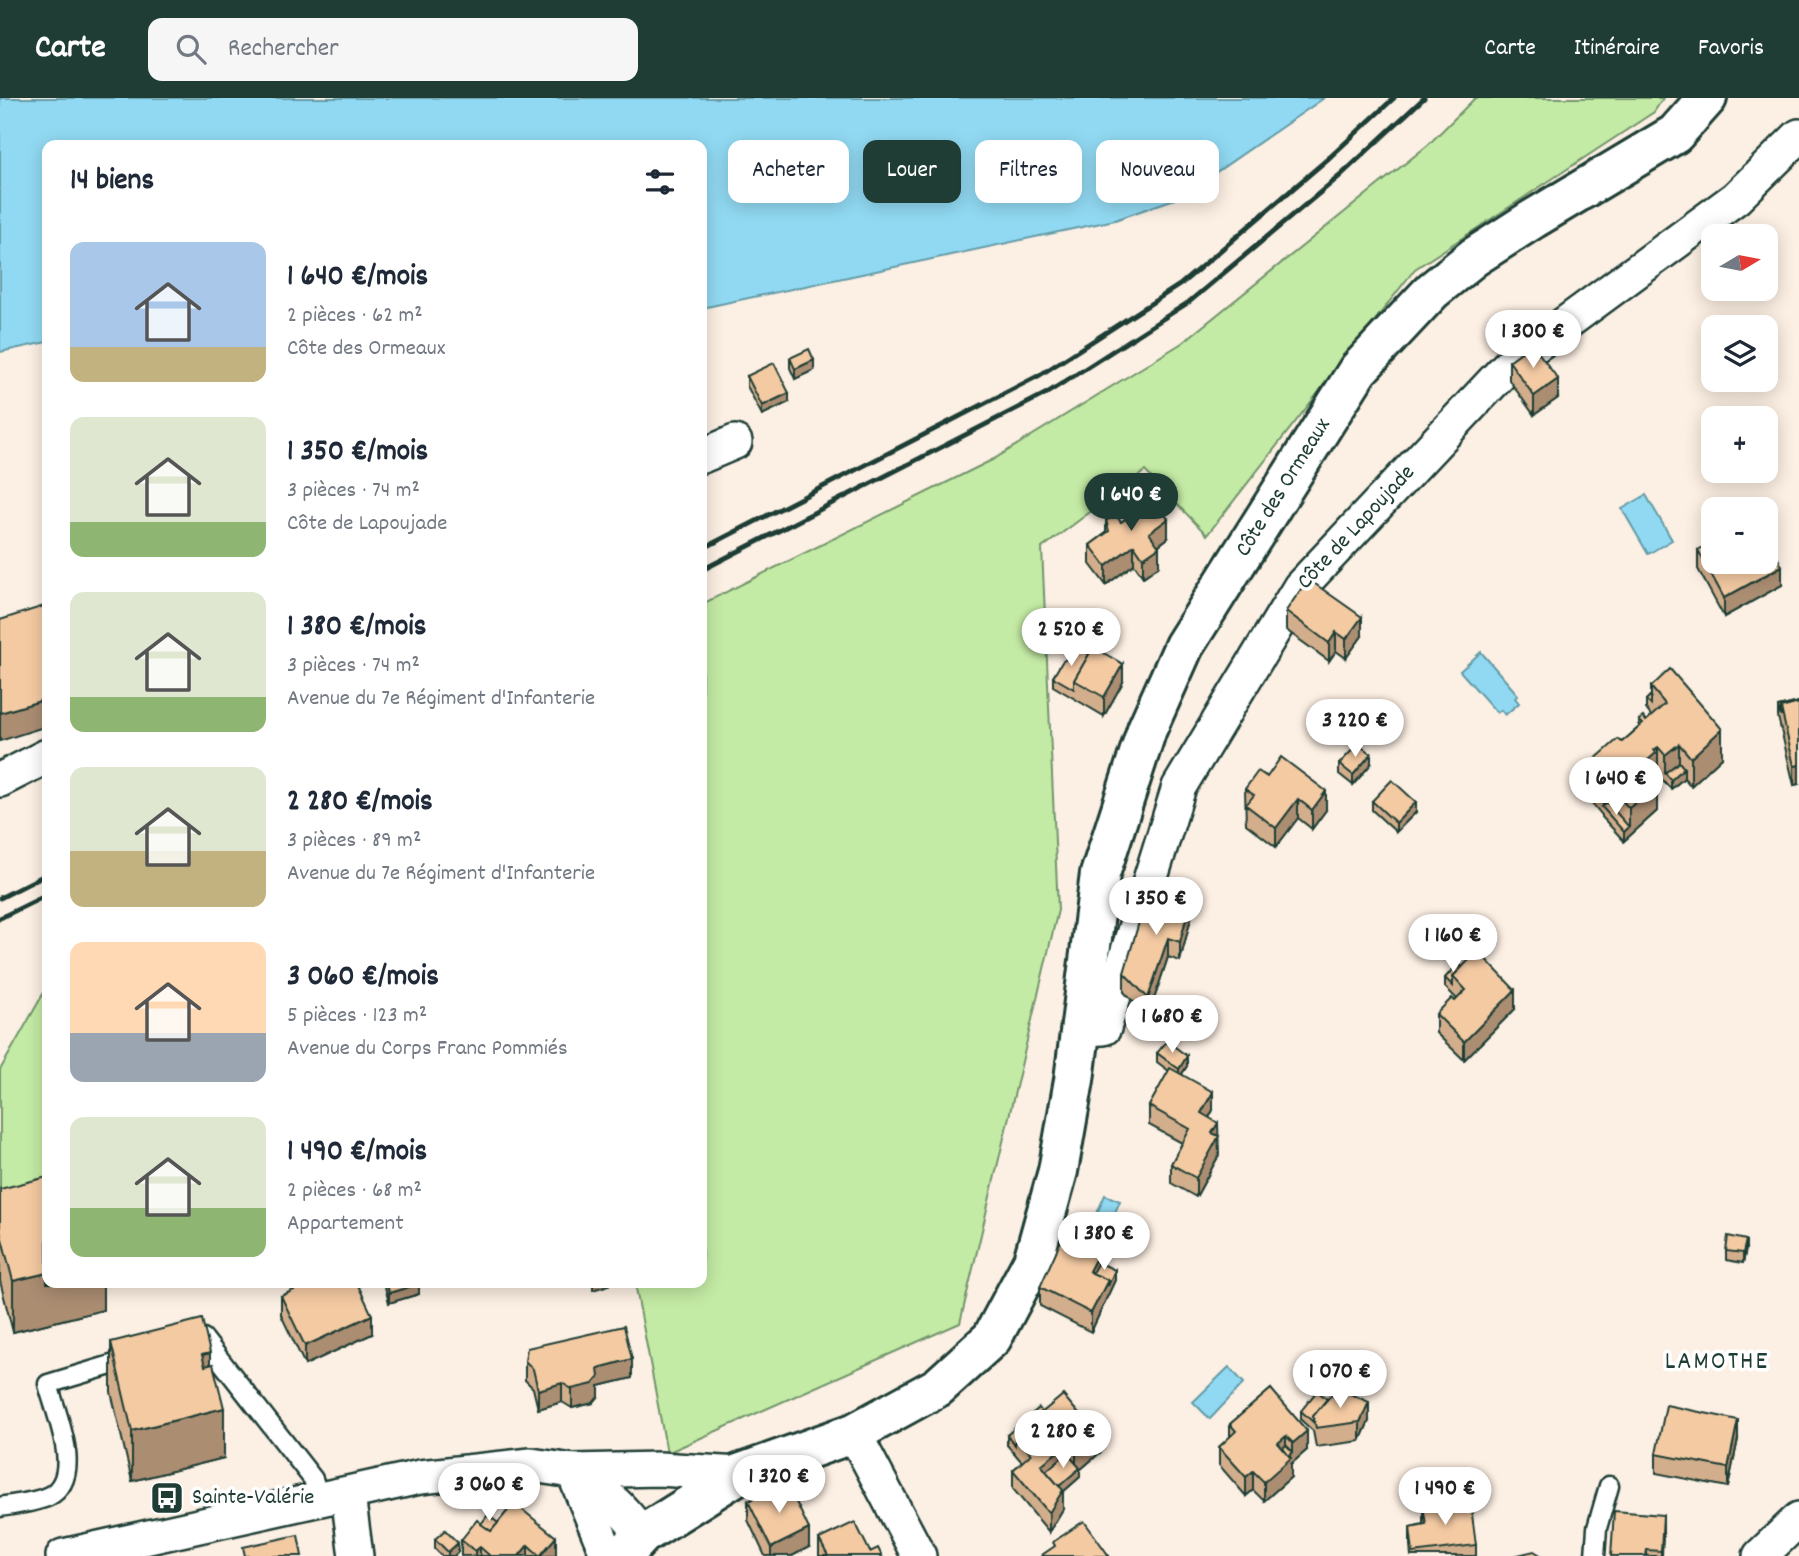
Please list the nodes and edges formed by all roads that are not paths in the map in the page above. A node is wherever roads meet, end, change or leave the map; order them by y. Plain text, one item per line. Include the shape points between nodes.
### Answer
1 (1707, 98) edge
2 (1799, 136) edge
3 (735, 442) dead end
4 (707, 454) edge
5 (42, 759) edge
6 (0, 780) edge
7 (1079, 1029) junction
8 (855, 1433) junction
9 (573, 1471) junction
10 (739, 1474) junction
11 (1609, 1486) dead end
12 (334, 1498) junction
13 (0, 1507) edge
14 (1799, 1519) edge
15 (633, 1545) edge
16 (127, 1548) edge
17 (63, 1556) edge
18 (356, 1556) edge
19 (608, 1556) edge
20 (919, 1556) edge
21 (1595, 1556) edge
22 (1760, 1556) edge

1 - 7 main road, Côte des Ormeaux via 1675,134 1474,257 1432,291 1358,370 1184,646 1147,729 1100,874
2 - 7 street, Côte de Lapoujade via 1736,198 1509,366 1300,587 1179,787 1104,1028
3 - 4 street
5 - 6 street
7 - 8 main road, Côte des Ormeaux via 1058,1171 1033,1261 992,1338 938,1387
8 - 10 main road, Côte des Ormeaux
8 - 20 street
9 - 10 street via 659,1469
9 - 12 street via 531,1465 432,1476
9 - 15 street via 609,1495
9 - 19 street
10 - 15 main road, Côte des Ormeaux
11 - 21 lane via 1597,1528
12 - 13 lane via 313,1479 203,1338 48,1384 69,1467 60,1488 47,1497
12 - 16 street
12 - 18 street
14 - 22 street
16 - 17 street

